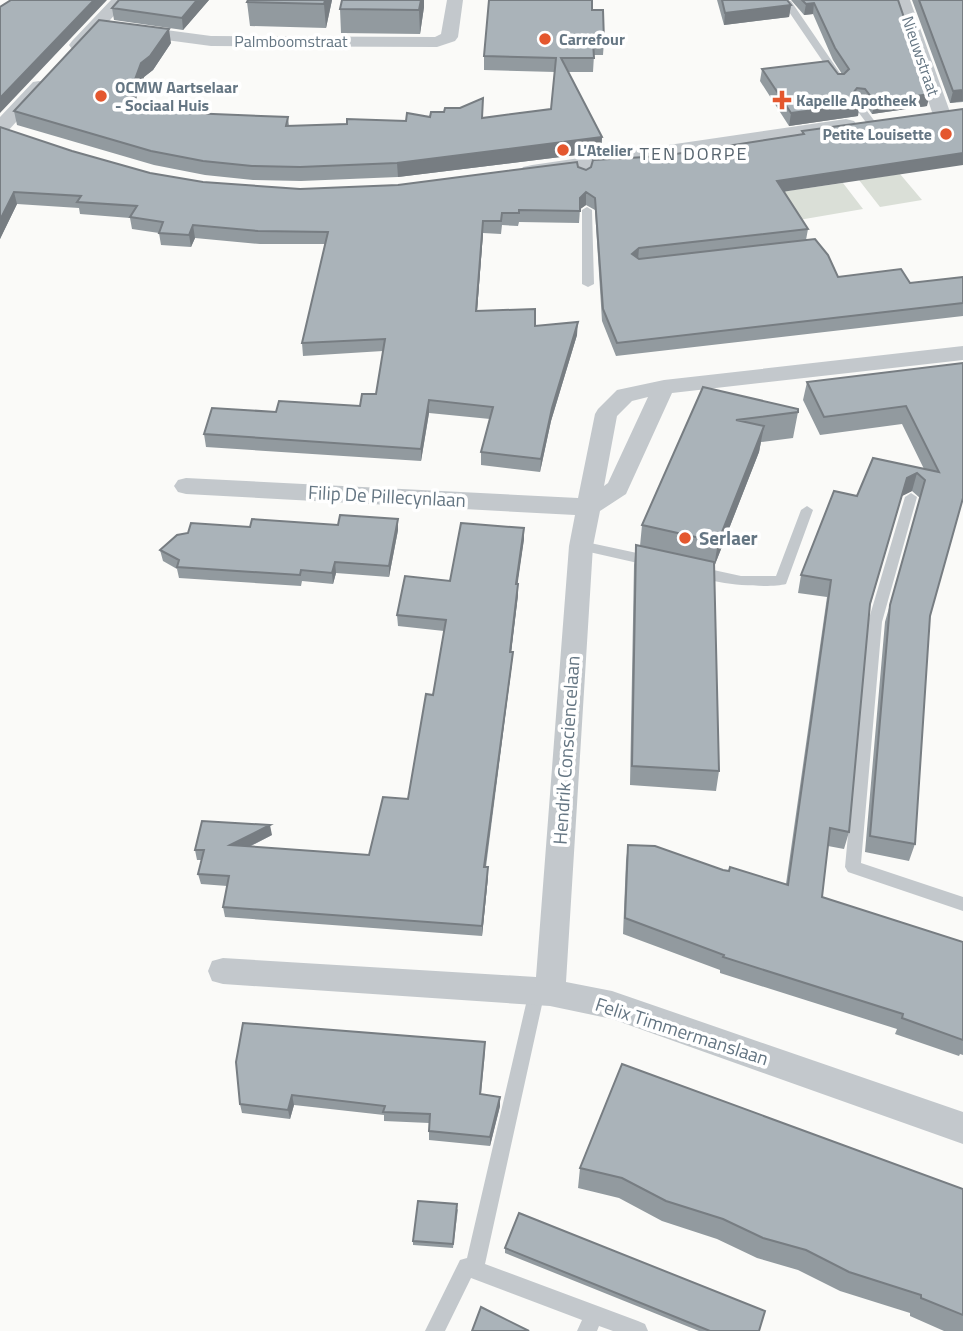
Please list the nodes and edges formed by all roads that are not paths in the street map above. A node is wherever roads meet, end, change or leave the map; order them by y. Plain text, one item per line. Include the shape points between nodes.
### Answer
1 (120, 0) edge
2 (455, 0) edge
3 (902, 0) edge
4 (764, 5) edge
5 (97, 25) junction
6 (839, 80) edge
7 (940, 113) edge
8 (873, 116) edge
9 (0, 129) edge
10 (24, 136) edge
11 (506, 175) edge
12 (587, 210) edge
13 (589, 284) dead end
14 (963, 353) edge
15 (664, 387) junction
16 (186, 486) dead end
17 (911, 497) edge
18 (588, 507) junction
19 (807, 510) dead end
20 (581, 546) junction
21 (661, 563) edge
22 (688, 569) edge
23 (963, 904) edge
24 (223, 971) dead end
25 (544, 992) junction
26 (963, 1128) edge
27 (474, 1270) junction
28 (591, 1323) edge
29 (435, 1331) edge
30 (638, 1331) edge

1 - 5 street
2 - 5 street, Palmboomstraat via 449,37 437,42 211,41
3 - 7 street, Nieuwstraat
4 - 6 lane via 788,3
5 - 9 street
8 - 11 street via 584,171
9 - 10 street
12 - 13 lane
14 - 15 street, Hendrik Consciencelaan
15 - 18 street via 618,488
15 - 18 street, Hendrik Consciencelaan via 625,395 606,414
16 - 18 street, Filip De Pillecynlaan
17 - 23 lane via 875,622 853,867
18 - 20 street, Hendrik Consciencelaan
19 - 22 lane via 781,581 741,581
20 - 21 lane
20 - 25 street, Hendrik Consciencelaan
24 - 25 street, Felix Timmermanslaan
25 - 26 street, Felix Timmermanslaan via 612,1004
25 - 27 lane
27 - 28 lane
27 - 29 lane via 467,1268
28 - 30 lane

